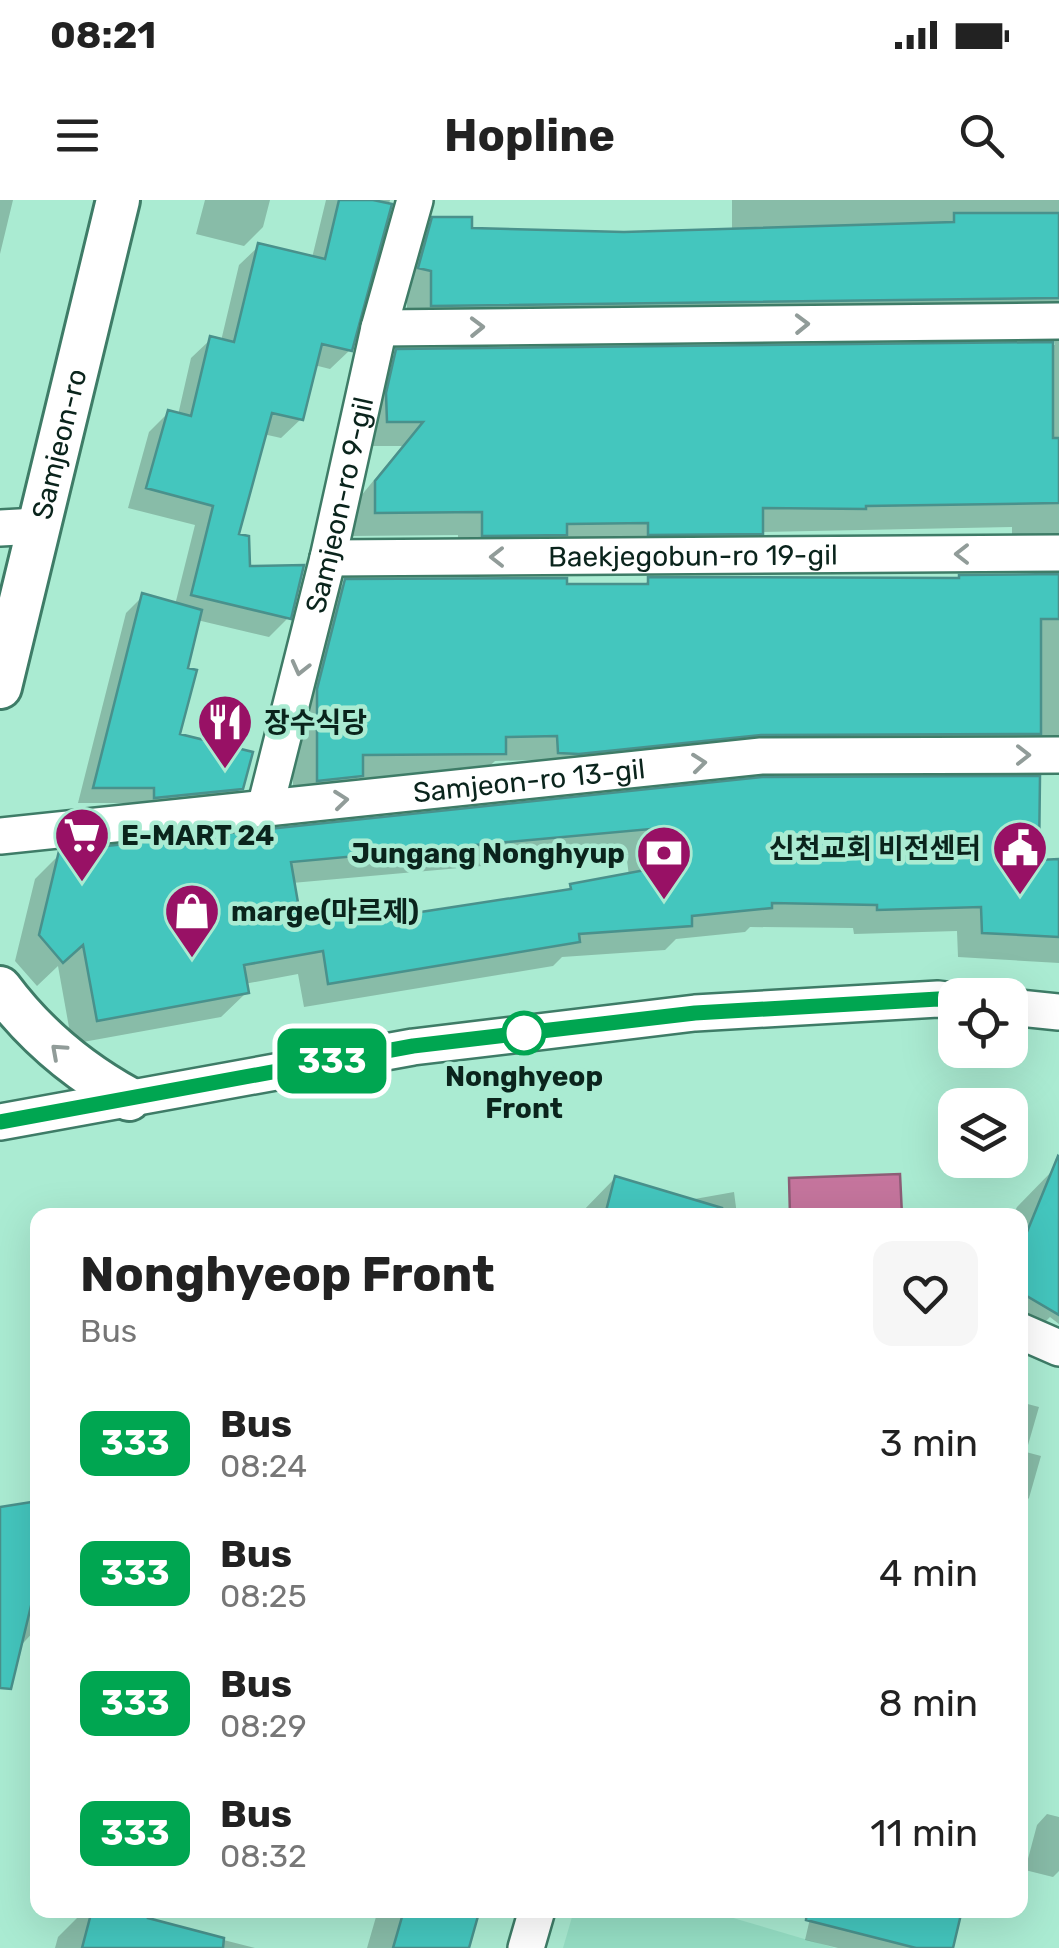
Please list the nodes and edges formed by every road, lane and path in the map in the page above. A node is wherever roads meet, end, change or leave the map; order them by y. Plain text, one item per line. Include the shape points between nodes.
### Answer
1 (118, 200) edge
2 (415, 200) edge
3 (1059, 321) edge
4 (379, 328) junction
5 (19, 527) edge
6 (1059, 553) edge
7 (328, 558) junction
8 (0, 687) edge
9 (1059, 755) edge
10 (264, 808) junction
11 (0, 836) edge
12 (0, 988) edge
13 (938, 999) edge
14 (1028, 1009) edge
15 (1059, 1012) edge
16 (128, 1098) junction
17 (0, 1122) edge
18 (1028, 1334) edge
19 (1059, 1348) edge
20 (535, 1918) edge
21 (526, 1948) edge

1 - 5 main road, Samjeon-ro
2 - 4 street, Samjeon-ro 9-gil
4 -> 3 street
4 - 7 street, Samjeon-ro 9-gil
5 - 8 main road, Samjeon-ro
6 -> 7 street, Baekjegobun-ro 19-gil
7 -> 10 street, Samjeon-ro 9-gil
10 -> 9 street, Samjeon-ro 13-gil via 761,756
10 - 11 street, Samjeon-ro 13-gil
16 -> 12 main road via 62,1055
13 - 16 street via 695,1013 432,1044
14 - 15 street
16 - 17 street
18 - 19 street
20 - 21 street

